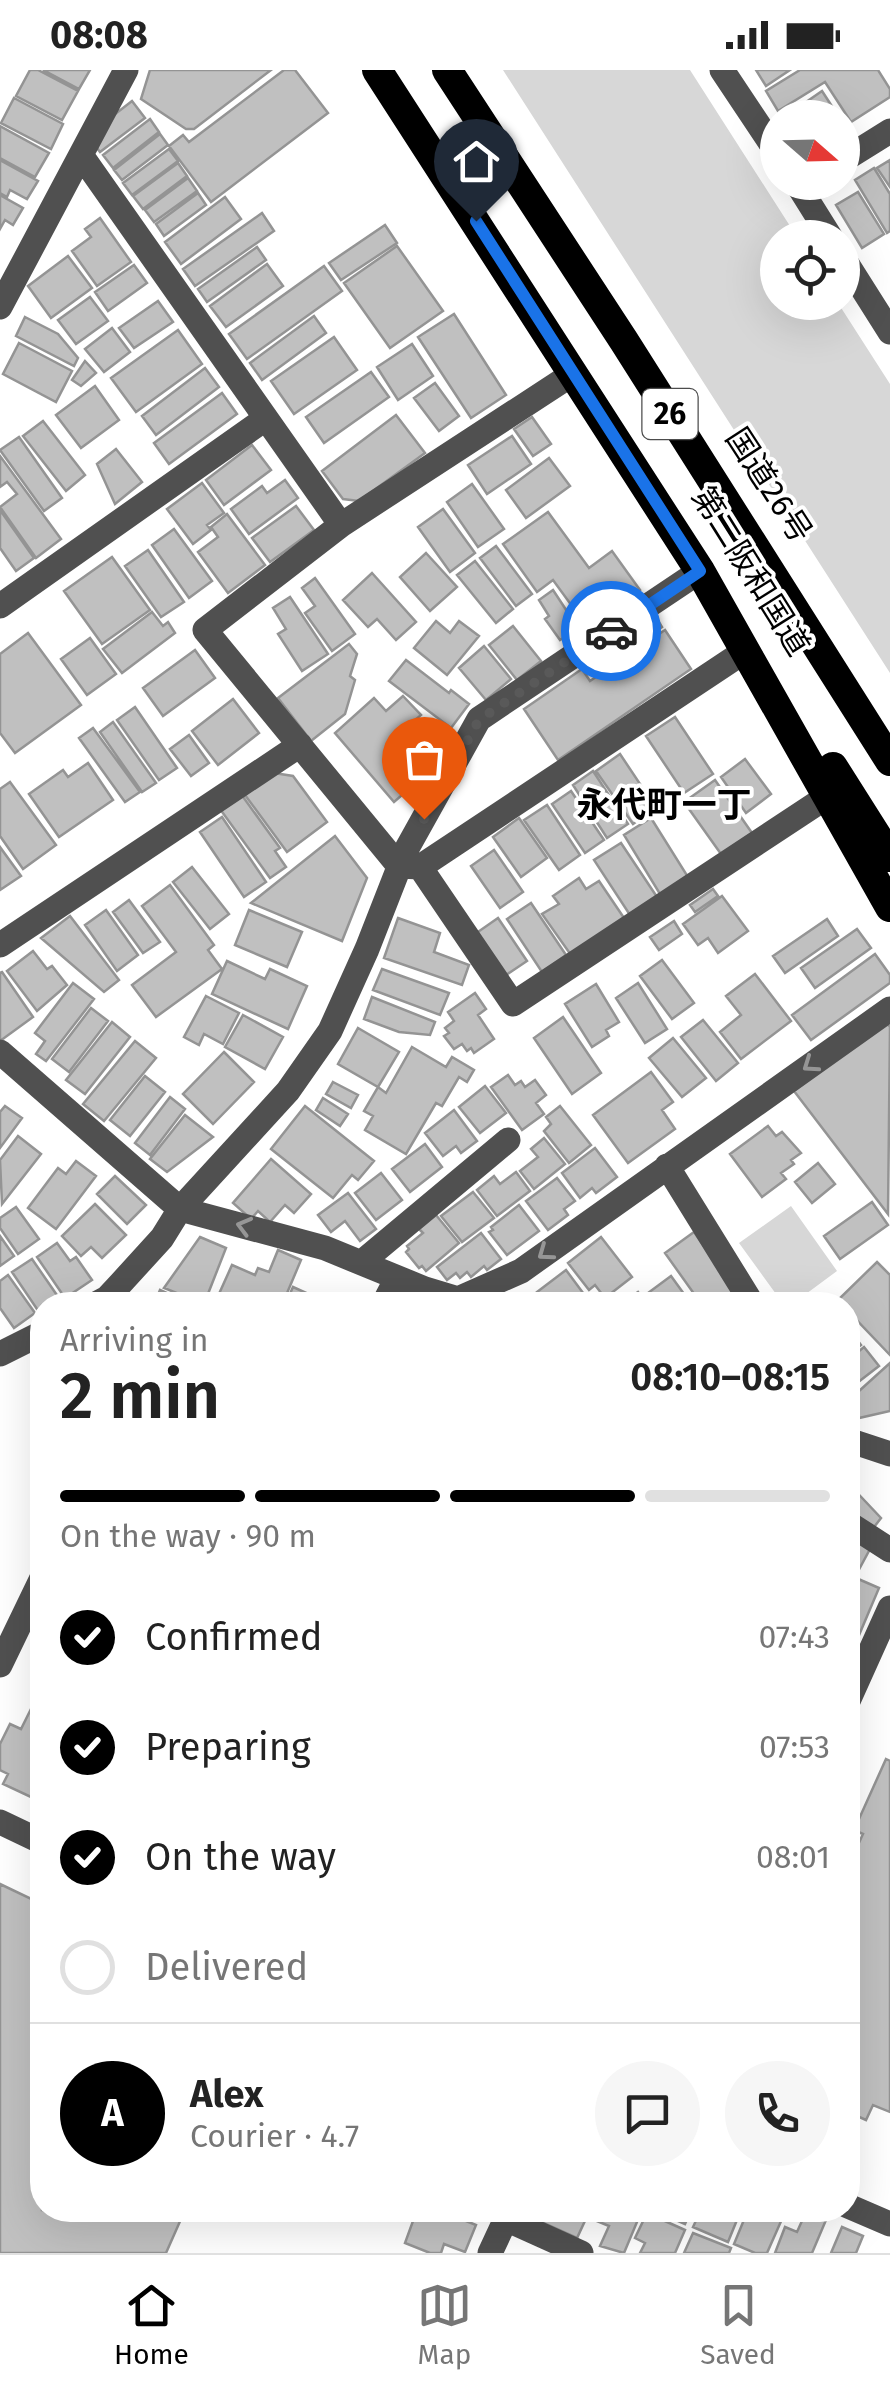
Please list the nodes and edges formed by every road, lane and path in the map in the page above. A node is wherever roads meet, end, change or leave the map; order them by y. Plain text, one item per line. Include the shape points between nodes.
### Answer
1 (126, 70) edge
2 (377, 70) edge
3 (392, 70) edge
4 (447, 70) edge
5 (457, 70) edge
6 (722, 70) edge
7 (760, 127) edge
8 (890, 131) edge
9 (860, 150) edge
10 (81, 156) junction
11 (860, 284) edge
12 (0, 307) edge
13 (890, 332) edge
14 (574, 373) junction
15 (265, 419) junction
16 (341, 525) junction
17 (700, 571) junction
18 (0, 606) edge
19 (745, 651) junction
20 (790, 698) junction
21 (890, 738) edge
22 (300, 745) junction
23 (890, 761) edge
24 (828, 796) junction
25 (890, 857) edge
26 (409, 866) junction
27 (890, 884) edge
28 (890, 907) edge
29 (0, 945) edge
30 (890, 1009) edge
31 (0, 1052) edge
32 (508, 1140) dead end
33 (667, 1166) junction
34 (180, 1208) junction
35 (362, 1262) junction
36 (397, 1278) junction
37 (122, 1292) edge
38 (390, 1292) edge
39 (434, 1292) edge
40 (480, 1292) edge
41 (745, 1292) edge
42 (30, 1339) edge
43 (0, 1354) edge
44 (860, 1444) edge
45 (890, 1454) edge
46 (860, 1531) edge
47 (890, 1550) edge
48 (30, 1603) edge
49 (890, 1608) edge
50 (0, 1665) edge
51 (860, 1674) edge
52 (0, 1822) edge
53 (30, 1836) edge
54 (860, 2211) edge
55 (504, 2222) edge
56 (523, 2222) edge
57 (890, 2224) edge
58 (490, 2253) edge
59 (581, 2253) edge

1 - 10 street
2 - 14 highway, 26
3 - 20 highway, 第二阪和国道 / 26
4 - 23 highway, 第二阪和国道 / 26
5 - 21 highway, 国道26号 / 26
6 - 7 street
8 - 9 street
10 - 12 street
10 - 15 street
11 - 13 street
14 - 16 street
14 - 17 highway, 26
15 - 16 street
15 - 18 street
16 - 22 street via 204,630
17 - 19 highway, 26
17 - 26 street via 479,720
19 - 24 highway, 26
19 - 26 street
20 - 25 highway, 第二阪和国道 / 26
20 - 27 highway
22 - 26 street
22 - 29 street
24 - 26 street via 513,1004
24 - 28 highway, 26
26 - 34 street via 330,1031 288,1091
30 -> 33 street
31 - 34 street
32 - 35 street
33 -> 40 street via 521,1271
33 - 41 street
35 -> 34 street
34 - 37 street
35 - 36 street
36 - 38 street
36 - 39 street
42 - 43 street
44 - 45 street
46 - 47 street
48 - 50 street
49 - 51 street
52 - 53 street
54 - 57 street
55 - 58 street
56 - 59 street

